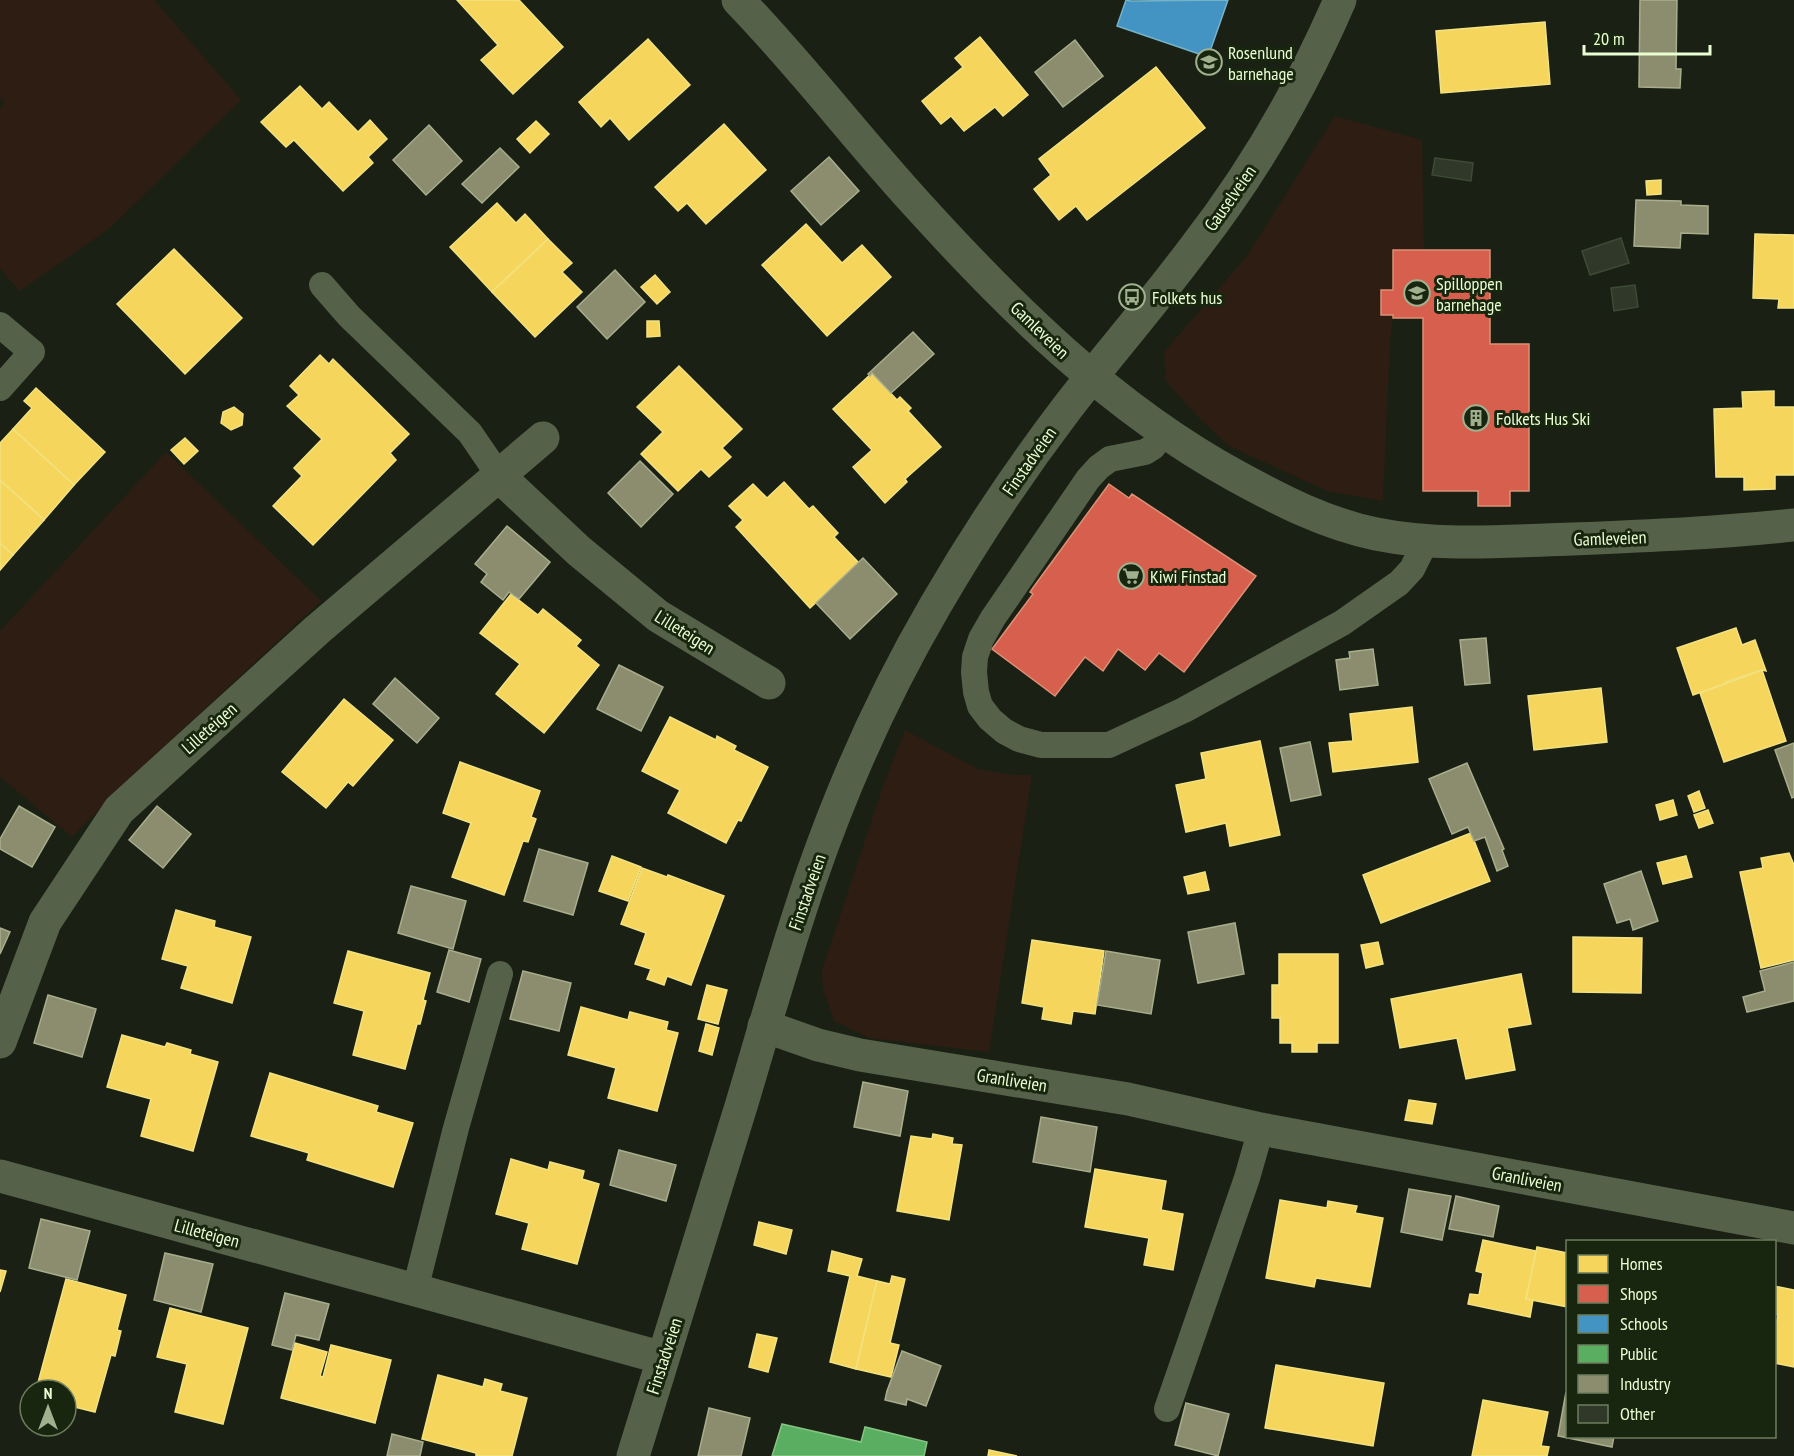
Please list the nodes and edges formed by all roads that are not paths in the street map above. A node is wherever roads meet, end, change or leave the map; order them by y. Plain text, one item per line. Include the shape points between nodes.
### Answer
1 (738, 0) edge
2 (1340, 0) edge
3 (322, 285) dead end
4 (0, 325) edge
5 (1092, 378) junction
6 (0, 388) edge
7 (1163, 433) junction
8 (543, 438) dead end
9 (500, 477) junction
10 (1794, 525) edge
11 (1426, 541) junction
12 (769, 683) dead end
13 (500, 974) dead end
14 (764, 1026) junction
15 (0, 1042) edge
16 (1261, 1129) junction
17 (0, 1176) edge
18 (1794, 1228) edge
19 (415, 1290) junction
20 (663, 1358) junction
21 (1167, 1409) dead end
22 (633, 1456) edge

1 - 5 street, Gamleveien via 913,200 1017,309
2 - 5 street, Gauselveien via 1289,107 1245,178
3 - 9 lane, Lilleteigen via 470,433
4 - 6 lane via 33,352
5 - 7 street, Gamleveien
5 - 14 street, Finstadveien via 990,516 909,653 834,818
7 - 11 street, Gamleveien via 1254,486 1320,518 1377,534
7 - 11 lane via 1145,452 1110,459 1088,479 981,639 974,672 980,706 1004,731 1019,739 1041,745 1109,746 1184,710 1342,623 1399,583 1412,569
8 - 9 street, Lilleteigen
9 - 12 street, Lilleteigen via 579,551 658,616
9 - 15 street, Lilleteigen via 317,630 119,810 45,922
10 - 11 street, Gamleveien via 1636,537
13 - 19 lane
14 - 16 street, Granliveien via 860,1055 1128,1099
14 - 20 street, Finstadveien
16 - 18 street, Granliveien
16 - 21 lane
17 - 19 street, Lilleteigen
19 - 20 street, Lilleteigen
20 - 22 street, Finstadveien

